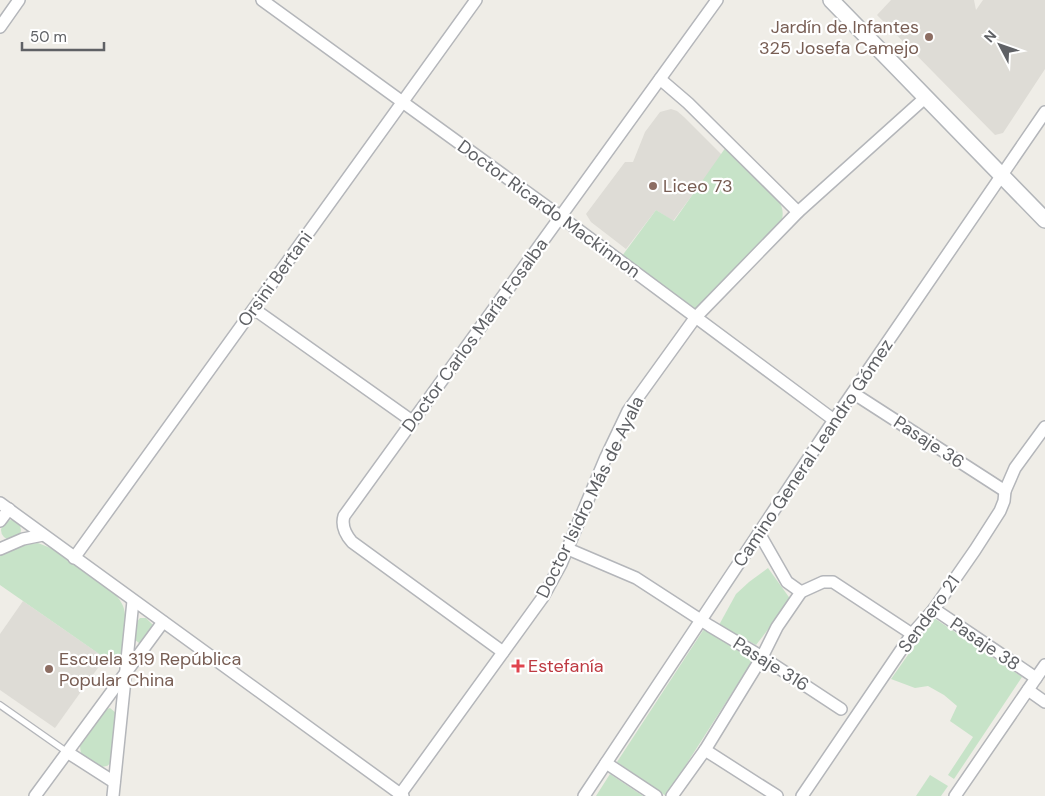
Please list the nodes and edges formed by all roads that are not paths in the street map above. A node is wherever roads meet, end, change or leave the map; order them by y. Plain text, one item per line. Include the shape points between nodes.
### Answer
1 (19, 0) edge
2 (262, 0) edge
3 (476, 0) edge
4 (717, 0) edge
5 (831, 0) edge
6 (0, 27) edge
7 (660, 79) junction
8 (926, 97) junction
9 (402, 102) junction
10 (1045, 112) edge
11 (1001, 176) junction
12 (798, 212) junction
13 (561, 217) junction
14 (1045, 220) edge
15 (254, 310) junction
16 (695, 318) junction
17 (853, 393) junction
18 (834, 420) junction
19 (412, 421) junction
20 (1045, 427) edge
21 (1005, 491) junction
22 (4, 506) edge
23 (0, 521) edge
24 (759, 533) junction
25 (43, 535) junction
26 (0, 549) edge
27 (568, 549) junction
28 (74, 558) junction
29 (801, 592) junction
30 (133, 601) junction
31 (934, 609) junction
32 (701, 620) junction
33 (163, 622) junction
34 (912, 634) junction
35 (503, 652) junction
36 (762, 657) junction
37 (1045, 665) edge
38 (126, 674) junction
39 (1036, 678) junction
40 (1028, 690) junction
41 (1045, 702) edge
42 (0, 705) edge
43 (840, 709) dead end
44 (705, 750) junction
45 (67, 752) junction
46 (606, 763) junction
47 (114, 782) junction
48 (401, 795) edge
49 (35, 796) edge
50 (113, 796) edge
51 (584, 796) edge
52 (656, 796) edge
53 (672, 796) edge
54 (777, 796) edge
55 (802, 796) edge
56 (955, 796) edge

1 - 6 street
2 - 9 street, Doctor Ricardo Mackinnon
3 - 9 street, Orsini Bertani
4 - 7 street, Doctor Carlos María Fosalba
5 - 8 main road
7 - 12 street
7 - 13 street, Doctor Carlos María Fosalba
8 - 11 main road
8 - 12 street, Doctor Isidro Más de Ayala
9 - 13 street, Doctor Ricardo Mackinnon
9 - 15 street, Orsini Bertani
10 - 11 street, Camino General Leandro Gómez
11 - 14 main road
11 - 17 street, Camino General Leandro Gómez
12 - 16 street, Doctor Isidro Más de Ayala
13 - 16 street, Doctor Ricardo Mackinnon
13 - 19 street, Doctor Carlos María Fosalba
15 - 19 street
15 - 28 street, Orsini Bertani
16 - 18 street, Doctor Ricardo Mackinnon
16 - 27 street, Doctor Isidro Más de Ayala via 628,411
17 - 18 street, Camino General Leandro Gómez
17 - 21 street, Pasaje 36
18 - 24 street, Camino General Leandro Gómez
19 - 35 street, Doctor Carlos María Fosalba via 344,516 342,526 352,542
20 - 21 street, Sendero 21 via 1016,468
21 - 31 street, Sendero 21 via 1000,511
22 - 23 street
22 - 25 street
24 - 29 street via 787,582
24 - 32 street, Camino General Leandro Gómez
25 - 26 street
25 - 28 street
27 - 32 street, Pasaje 316 via 636,578
27 - 35 street, Doctor Isidro Más de Ayala via 543,597
28 - 30 street
29 - 34 street via 813,585 832,582
29 - 36 street via 777,627
30 - 33 street
30 - 38 street
31 - 34 street, Sendero 21
31 - 39 street, Pasaje 38
32 - 36 street, Pasaje 316
32 - 46 street, Camino General Leandro Gómez
33 - 38 street
33 - 48 street
34 - 55 street, Sendero 21
35 - 48 street, Doctor Isidro Más de Ayala
36 - 43 street, Pasaje 316
36 - 44 street
37 - 39 street
38 - 45 street
38 - 47 street
39 - 40 street
40 - 41 street
40 - 56 street
42 - 45 lane
44 - 53 street
44 - 54 street
45 - 47 street
45 - 49 street
46 - 51 street, Camino General Leandro Gómez
46 - 52 street
47 - 50 street

